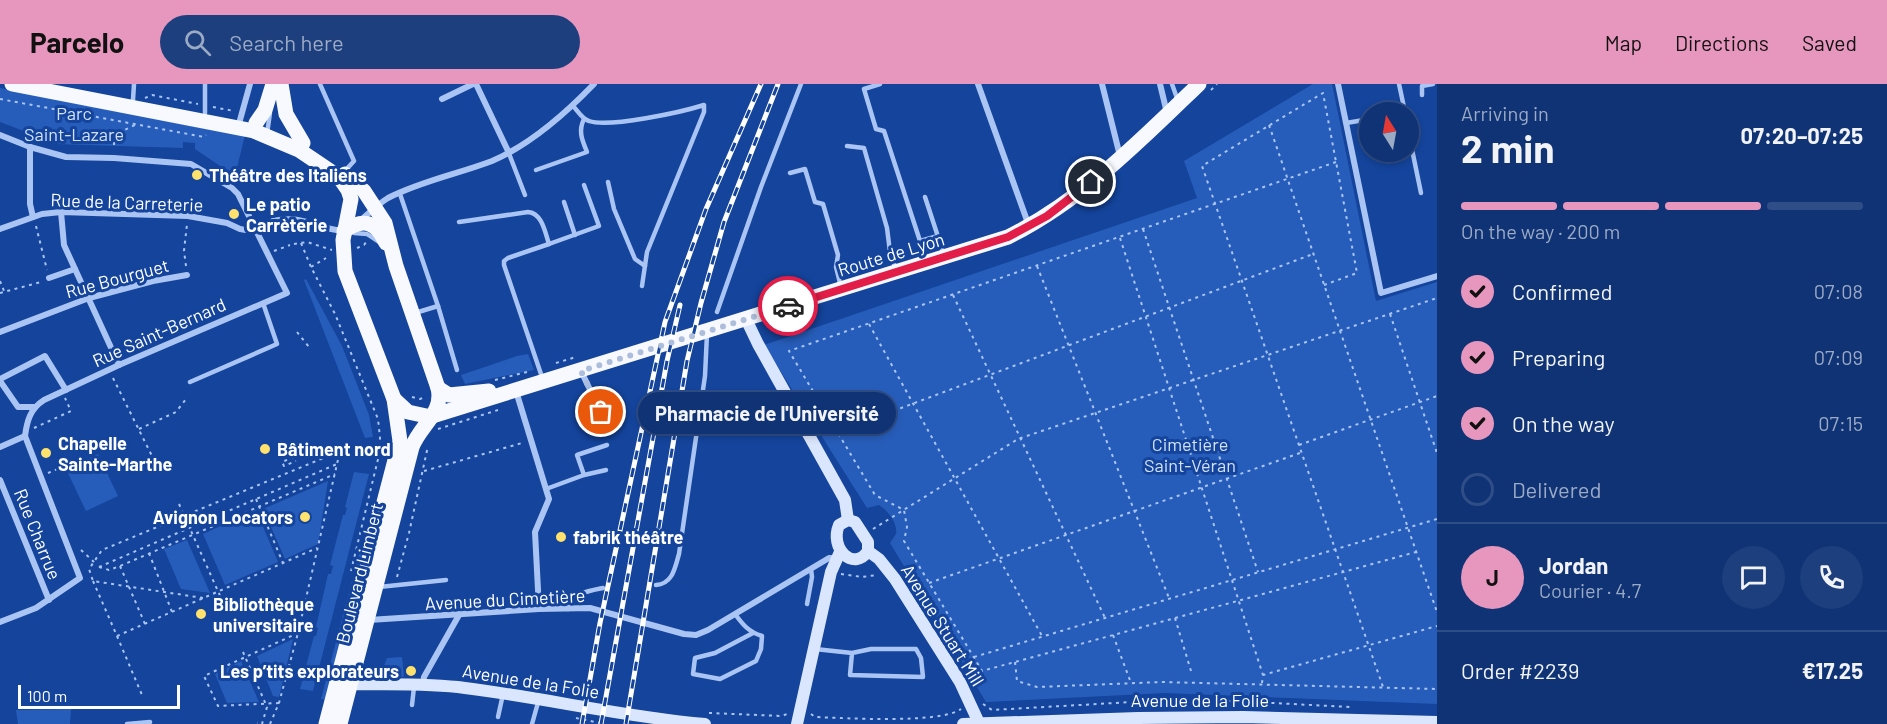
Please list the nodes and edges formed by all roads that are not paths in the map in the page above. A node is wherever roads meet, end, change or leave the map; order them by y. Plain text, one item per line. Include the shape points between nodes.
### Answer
1 (12, 84) edge
2 (48, 84) edge
3 (134, 84) edge
4 (205, 84) edge
5 (250, 84) edge
6 (275, 84) edge
7 (281, 84) edge
8 (320, 84) edge
9 (474, 84) edge
10 (594, 84) edge
11 (801, 84) edge
12 (880, 84) edge
13 (978, 84) edge
14 (1102, 84) edge
15 (1160, 84) edge
16 (1172, 84) edge
17 (1199, 84) edge
18 (1338, 84) edge
19 (1399, 84) edge
20 (1433, 84) edge
21 (1422, 95) dead end
22 (442, 99) dead end
23 (137, 101) junction
24 (1402, 102) edge
25 (1179, 103) junction
26 (573, 106) junction
27 (205, 109) junction
28 (1168, 115) junction
29 (584, 119) junction
30 (1359, 121) edge
31 (1346, 123) junction
32 (255, 124) junction
33 (0, 135) edge
34 (303, 144) junction
35 (847, 146) dead end
36 (30, 147) junction
37 (508, 151) junction
38 (1121, 158) junction
39 (1415, 162) edge
40 (536, 170) dead end
41 (344, 173) junction
42 (790, 173) dead end
43 (608, 182) dead end
44 (584, 185) dead end
45 (1421, 193) dead end
46 (400, 194) junction
47 (525, 195) dead end
48 (925, 197) dead end
49 (564, 202) dead end
50 (375, 207) junction
51 (61, 212) junction
52 (33, 217) junction
53 (459, 222) dead end
54 (358, 223) junction
55 (1030, 226) junction
56 (254, 228) junction
57 (0, 229) edge
58 (574, 235) junction
59 (938, 236) junction
60 (347, 240) junction
61 (549, 244) junction
62 (945, 258) junction
63 (394, 261) junction
64 (645, 266) junction
65 (75, 269) junction
66 (896, 273) junction
67 (187, 275) road end
68 (1437, 276) edge
69 (49, 278) road end
70 (642, 286) dead end
71 (842, 290) junction
72 (89, 298) junction
73 (263, 303) junction
74 (438, 306) junction
75 (717, 312) dead end
76 (412, 314) junction
77 (746, 320) junction
78 (0, 332) edge
79 (707, 332) junction
80 (119, 365) junction
81 (457, 370) dead end
82 (581, 371) junction
83 (0, 380) edge
84 (190, 382) dead end
85 (544, 382) junction
86 (438, 388) junction
87 (64, 391) junction
88 (518, 397) junction
89 (394, 399) junction
90 (35, 407) junction
91 (431, 417) junction
92 (609, 429) dead end
93 (26, 434) junction
94 (400, 441) junction
95 (607, 445) dead end
96 (0, 447) edge
97 (606, 470) dead end
98 (584, 476) junction
99 (0, 480) edge
100 (546, 489) junction
101 (848, 520) junction
102 (868, 551) junction
103 (838, 555) junction
104 (811, 569) junction
105 (446, 580) dead end
106 (656, 585) dead end
107 (382, 587) junction
108 (603, 588) dead end
109 (49, 600) junction
110 (807, 604) dead end
111 (539, 609) junction
112 (568, 609) junction
113 (735, 614) junction
114 (459, 615) junction
115 (368, 620) junction
116 (0, 622) edge
117 (753, 633) junction
118 (813, 649) junction
119 (852, 653) junction
120 (344, 661) junction
121 (351, 684) junction
122 (418, 684) junction
123 (503, 693) junction
124 (334, 696) junction
125 (539, 699) junction
126 (412, 705) dead end
127 (498, 717) dead end
128 (703, 718) edge
129 (1240, 720) edge
130 (1138, 721) edge
131 (150, 722) dead end
132 (659, 722) edge
133 (1317, 722) edge
134 (1437, 722) edge
135 (987, 723) edge
136 (1378, 723) edge
137 (127, 724) edge
138 (326, 724) edge
139 (340, 724) edge
140 (532, 724) edge
141 (797, 724) edge
142 (963, 724) edge

1 - 32 main road via 225,125
2 - 23 main road
3 - 23 lane
4 - 27 lane
5 - 32 street
6 - 32 main road
7 - 34 main road via 286,114
8 - 41 lane via 354,162
9 - 22 street
9 - 37 street
10 - 26 street
11 - 75 lane
12 - 59 lane via 864,90 876,129 884,131 920,241
13 - 55 street
14 - 38 street
15 - 28 street
16 - 25 lane
17 - 25 main road, Route de Lyon
18 - 31 street
19 - 24 lane
20 - 21 lane via 1422,86
23 - 27 main road
25 - 28 main road, Route de Lyon
26 - 29 lane
26 - 37 street
27 - 32 main road
28 - 38 main road, Route de Lyon
29 - 40 lane via 580,127 587,152
29 - 64 lane via 596,123 656,117 704,105
30 - 31 lane
31 - 68 street via 1381,293
32 - 34 main road
32 - 60 main road via 339,177 350,194
33 - 36 street
34 - 41 main road
35 - 66 lane via 864,148
36 - 52 street
36 - 56 street via 66,157 192,164 238,194
37 - 46 street via 495,160
37 - 47 lane
38 - 55 main road, Route de Lyon
39 - 45 lane
41 - 50 main road
42 - 71 lane via 805,169 815,202 823,204 838,255 836,267
43 - 64 lane via 614,209 635,259
44 - 58 lane via 599,226
46 - 50 street
46 - 74 lane
48 - 59 lane
49 - 58 lane
50 - 54 street
50 - 63 main road via 385,223
51 - 52 street, Rue de la Carreterie
51 - 56 street, Rue de la Carreterie via 188,216 227,223 240,230
51 - 65 street via 64,245
52 - 57 street, Rue de la Carreterie
53 - 61 lane via 532,212 539,217
54 - 60 main road
54 - 63 main road via 377,228
55 - 62 main road, Route de Lyon
56 - 60 street via 295,218 333,230
56 - 73 street, Rue Saint-Bernard via 287,293
58 - 61 lane
59 - 62 lane
60 - 63 lane via 354,233 367,234
60 - 89 main road via 345,271
61 - 85 lane via 504,261
62 - 66 main road, Route de Lyon
63 - 76 main road
64 - 70 lane
65 - 69 street
65 - 72 street
66 - 71 main road, Route de Lyon
67 - 72 street, Rue Bourguet
71 - 77 main road, Route de Lyon
72 - 78 street, Rue Bourguet
72 - 80 street
73 - 80 street, Rue Saint-Bernard
73 - 84 lane via 277,344
74 - 76 lane
74 - 81 lane
76 - 86 main road
77 - 79 main road, Route de Lyon
77 - 101 main road via 844,500
79 - 82 main road, Route de Lyon
79 - 106 lane via 705,376 679,554 670,579
80 - 87 street, Rue Saint-Bernard
82 - 85 main road, Route de Lyon
82 - 92 street
83 - 87 street via 45,356
83 - 90 street via 18,407
85 - 88 main road, Route de Lyon
86 - 88 main road, Route de Lyon via 449,396 498,389
86 - 91 main road via 440,400
87 - 90 street, Rue Saint-Bernard
88 - 91 main road, Route de Lyon
88 - 100 street
89 - 91 main road via 408,411
89 - 94 main road
90 - 93 street
91 - 94 main road, Route de Lyon via 412,424
91 - 107 main road, Boulevard Limbert via 403,476
93 - 96 street
93 - 109 street via 80,578
94 - 120 main road, Boulevard Limbert
95 - 98 lane via 577,455
97 - 98 lane
98 - 100 lane
99 - 109 street, Rue Charrue
100 - 111 street via 549,499 535,532
101 - 102 main road via 858,525 868,542
101 - 103 main road via 837,530
102 - 103 main road via 858,559
102 - 135 main road, Avenue Stuart Mill via 896,579 971,704
103 - 104 street, Avenue du Cimetière
103 - 118 main road
104 - 110 lane
104 - 113 street, Avenue du Cimetière
105 - 107 lane
107 - 115 main road, Boulevard Limbert
108 - 112 lane via 576,596
109 - 116 street
111 - 112 street, Avenue du Cimetière
111 - 114 street, Avenue du Cimetière
112 - 113 street, Avenue du Cimetière via 600,610 696,635
113 - 117 lane
114 - 115 street, Avenue du Cimetière
114 - 122 street
115 - 121 main road, Boulevard Limbert
117 - 117 lane via 762,636 756,661 720,679 693,674 695,658 715,653
118 - 119 lane
118 - 141 main road
119 - 119 lane via 916,649 923,677 850,675
120 - 121 main road
120 - 124 main road, Boulevard Limbert
121 - 122 main road, Avenue de la Folie
121 - 124 main road
121 - 139 main road, Boulevard Limbert
122 - 123 main road, Avenue de la Folie
122 - 126 lane
123 - 125 main road, Avenue de la Folie
123 - 127 lane
124 - 138 main road, Boulevard Limbert
125 - 132 main road, Avenue de la Folie
125 - 140 lane
128 - 132 main road, Avenue de la Folie
129 - 130 main road, Avenue de la Folie
129 - 133 main road, Avenue de la Folie
130 - 135 main road, Avenue de la Folie
131 - 137 lane
133 - 136 main road, Avenue de la Folie
134 - 136 main road, Avenue de la Folie
135 - 142 main road, Avenue de la Folie

